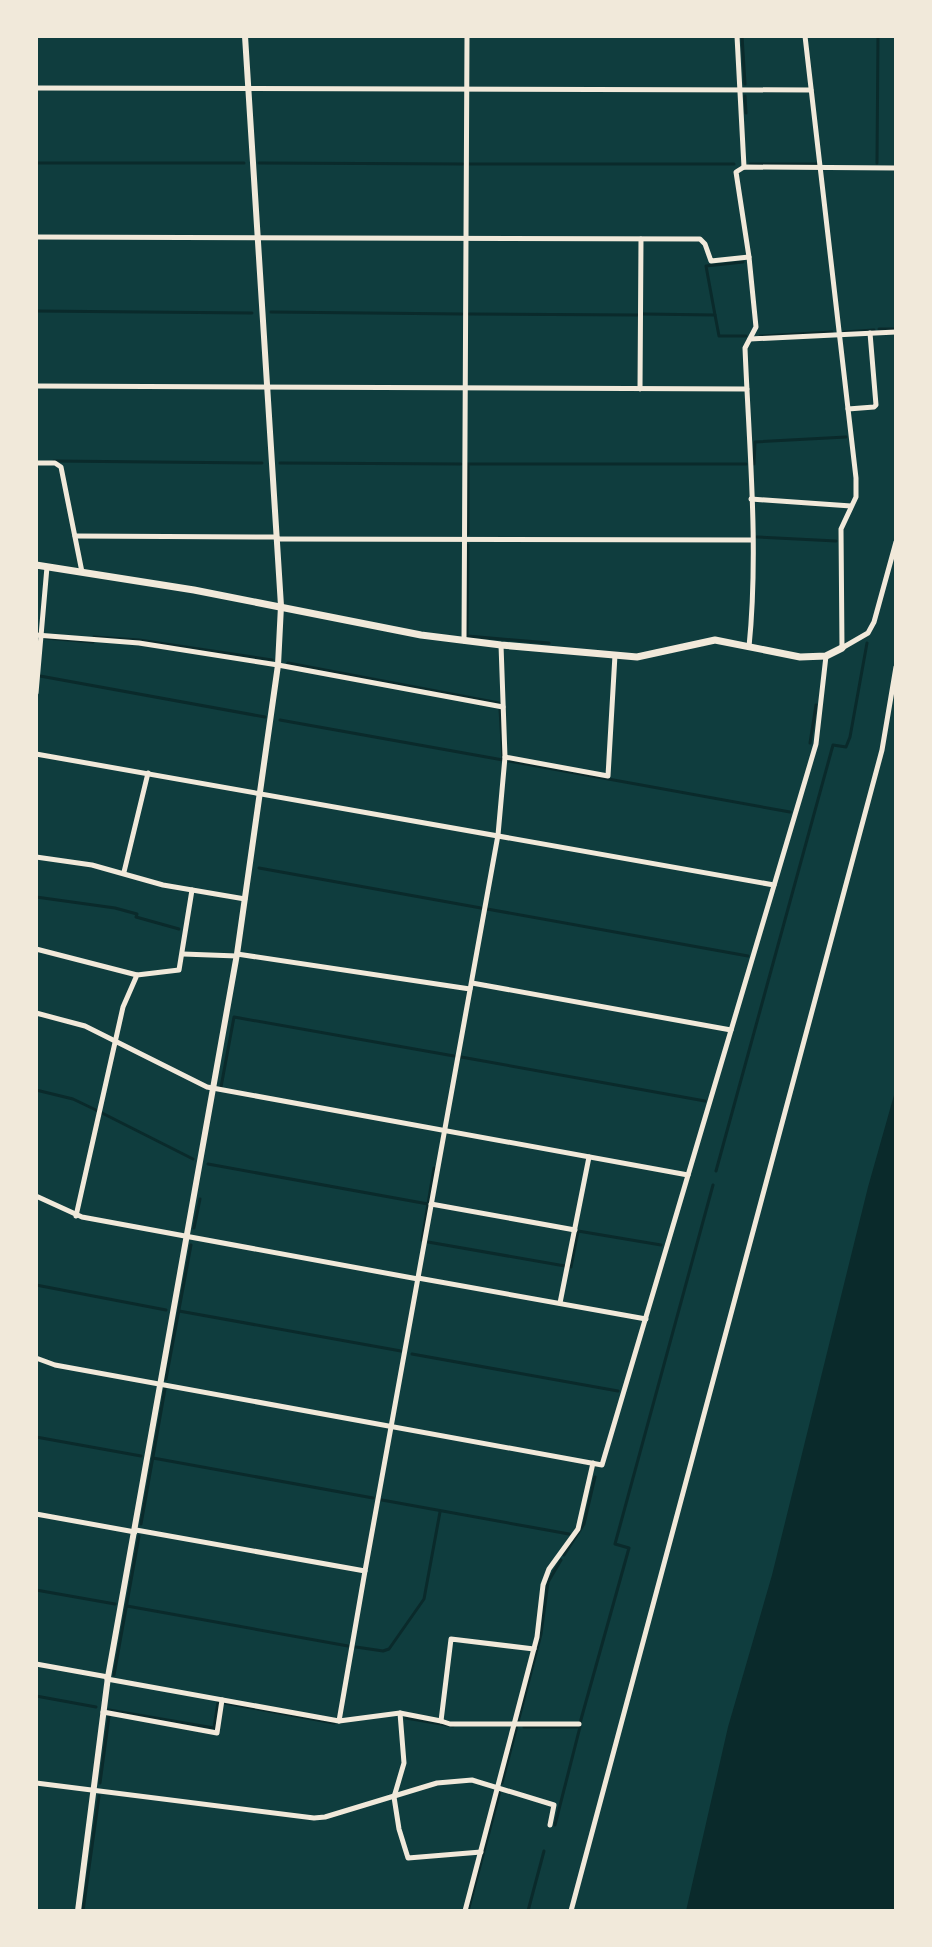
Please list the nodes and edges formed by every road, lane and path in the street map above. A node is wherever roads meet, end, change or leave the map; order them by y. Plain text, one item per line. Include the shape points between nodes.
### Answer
1 (245, 36) edge
2 (467, 36) edge
3 (737, 36) edge
4 (805, 36) edge
5 (36, 88) edge
6 (249, 89) junction
7 (467, 89) junction
8 (740, 90) junction
9 (811, 90) junction
10 (744, 167) junction
11 (821, 167) junction
12 (896, 168) edge
13 (36, 237) edge
14 (258, 238) junction
15 (466, 239) junction
16 (641, 239) junction
17 (749, 257) junction
18 (896, 332) edge
19 (870, 333) junction
20 (841, 335) junction
21 (750, 339) junction
22 (36, 386) edge
23 (266, 387) junction
24 (465, 389) junction
25 (640, 389) junction
26 (747, 389) junction
27 (848, 409) junction
28 (36, 463) edge
29 (751, 499) junction
30 (851, 506) junction
31 (75, 536) junction
32 (277, 538) junction
33 (465, 539) junction
34 (752, 540) junction
35 (896, 542) edge
36 (36, 565) edge
37 (47, 567) junction
38 (82, 572) junction
39 (281, 606) junction
40 (39, 635) edge
41 (464, 641) junction
42 (501, 645) junction
43 (749, 647) junction
44 (842, 648) junction
45 (615, 655) junction
46 (826, 656) junction
47 (278, 665) junction
48 (896, 667) edge
49 (36, 693) edge
50 (503, 707) junction
51 (36, 754) edge
52 (505, 757) junction
53 (148, 773) junction
54 (261, 793) junction
55 (498, 835) junction
56 (36, 857) edge
57 (124, 872) junction
58 (774, 885) junction
59 (192, 890) junction
60 (245, 899) junction
61 (36, 949) edge
62 (183, 954) junction
63 (237, 955) junction
64 (137, 975) junction
65 (471, 986) junction
66 (36, 1013) edge
67 (731, 1030) junction
68 (115, 1042) junction
69 (213, 1088) junction
70 (445, 1131) junction
71 (589, 1157) junction
72 (688, 1175) junction
73 (36, 1196) edge
74 (431, 1204) junction
75 (76, 1216) junction
76 (575, 1230) junction
77 (186, 1238) junction
78 (418, 1278) junction
79 (560, 1303) junction
80 (646, 1319) junction
81 (36, 1358) edge
82 (160, 1384) junction
83 (392, 1425) junction
84 (593, 1463) junction
85 (36, 1514) edge
86 (135, 1531) junction
87 (365, 1571) junction
88 (534, 1649) junction
89 (36, 1664) edge
90 (107, 1678) junction
91 (222, 1700) junction
92 (103, 1712) junction
93 (400, 1713) junction
94 (339, 1721) junction
95 (441, 1721) junction
96 (516, 1724) junction
97 (579, 1724) dead end
98 (36, 1783) edge
99 (498, 1786) junction
100 (93, 1789) junction
101 (394, 1797) junction
102 (550, 1825) dead end
103 (481, 1852) junction
104 (78, 1911) edge
105 (465, 1911) edge
106 (571, 1911) edge

1 - 6 street
2 - 7 street
3 - 8 street
4 - 9 street
5 - 6 street
6 - 7 street
6 - 14 street
7 - 8 street
7 - 15 street
8 - 9 street
8 - 10 street
9 - 11 street
10 - 11 street
10 - 17 street via 736,172
11 - 12 street
11 - 20 street
13 - 14 street
14 - 15 street
14 - 23 street
15 - 16 street
15 - 24 street
16 - 17 street via 700,239 711,261
16 - 25 street
17 - 21 street via 756,327
18 - 19 street
19 - 20 street
19 - 27 street via 876,405
20 - 21 street
20 - 27 street
21 - 26 street via 745,348
22 - 23 street
23 - 24 street
23 - 32 street
24 - 25 street
24 - 33 street
25 - 26 street
26 - 29 street
27 - 30 street via 856,478
28 - 31 street via 61,467
29 - 30 street
29 - 34 street
30 - 44 street via 841,529
31 - 32 street
31 - 38 street
32 - 33 street
32 - 39 street
33 - 34 street
33 - 41 street
34 - 43 street
35 - 44 street via 874,622 868,633
36 - 37 main road
37 - 38 main road
37 - 40 street
38 - 39 main road
39 - 41 main road
39 - 47 street
40 - 47 street via 139,643
40 - 49 street
41 - 42 main road
42 - 45 main road
42 - 50 street
43 - 45 main road via 715,640 637,657
43 - 46 main road via 800,657
44 - 46 main road
45 - 52 street via 608,776
46 - 58 street via 816,744
47 - 50 street
47 - 54 street
48 - 106 street via 882,750
50 - 52 street
51 - 53 street
52 - 55 street
53 - 54 street
53 - 57 street
54 - 55 street
54 - 60 street
55 - 58 street
55 - 65 street
56 - 57 street
57 - 59 street
58 - 67 street
59 - 60 street
59 - 62 street
60 - 63 street
61 - 64 street
62 - 63 street
62 - 64 street via 179,970
63 - 65 street
63 - 69 street
64 - 68 street
65 - 67 street
65 - 70 street
66 - 68 street via 85,1026
67 - 72 street
68 - 69 street
68 - 75 street
69 - 70 street
69 - 77 street
70 - 71 street
70 - 74 street
71 - 72 street
71 - 76 street
72 - 80 street
73 - 75 street
74 - 76 street
74 - 78 street
75 - 77 street
76 - 79 street
77 - 78 street
77 - 82 street
78 - 79 street
78 - 83 street
79 - 80 street
80 - 84 street via 602,1465
81 - 82 street
82 - 83 street
82 - 86 street
83 - 84 street
83 - 87 street
84 - 88 street via 578,1529 543,1585
85 - 86 street
86 - 87 street
86 - 90 street
87 - 94 street
88 - 95 street via 451,1639
88 - 96 street
89 - 90 street
90 - 91 street
90 - 92 street
91 - 92 street via 217,1733
91 - 94 street
92 - 100 street
93 - 94 street
93 - 95 street
93 - 101 street via 404,1763
95 - 96 street
96 - 97 street
96 - 99 street
98 - 100 street
99 - 101 street via 472,1780 437,1783
99 - 102 street via 554,1805
99 - 103 street
100 - 101 street via 314,1818
100 - 104 street
101 - 103 street via 408,1858
103 - 105 street

